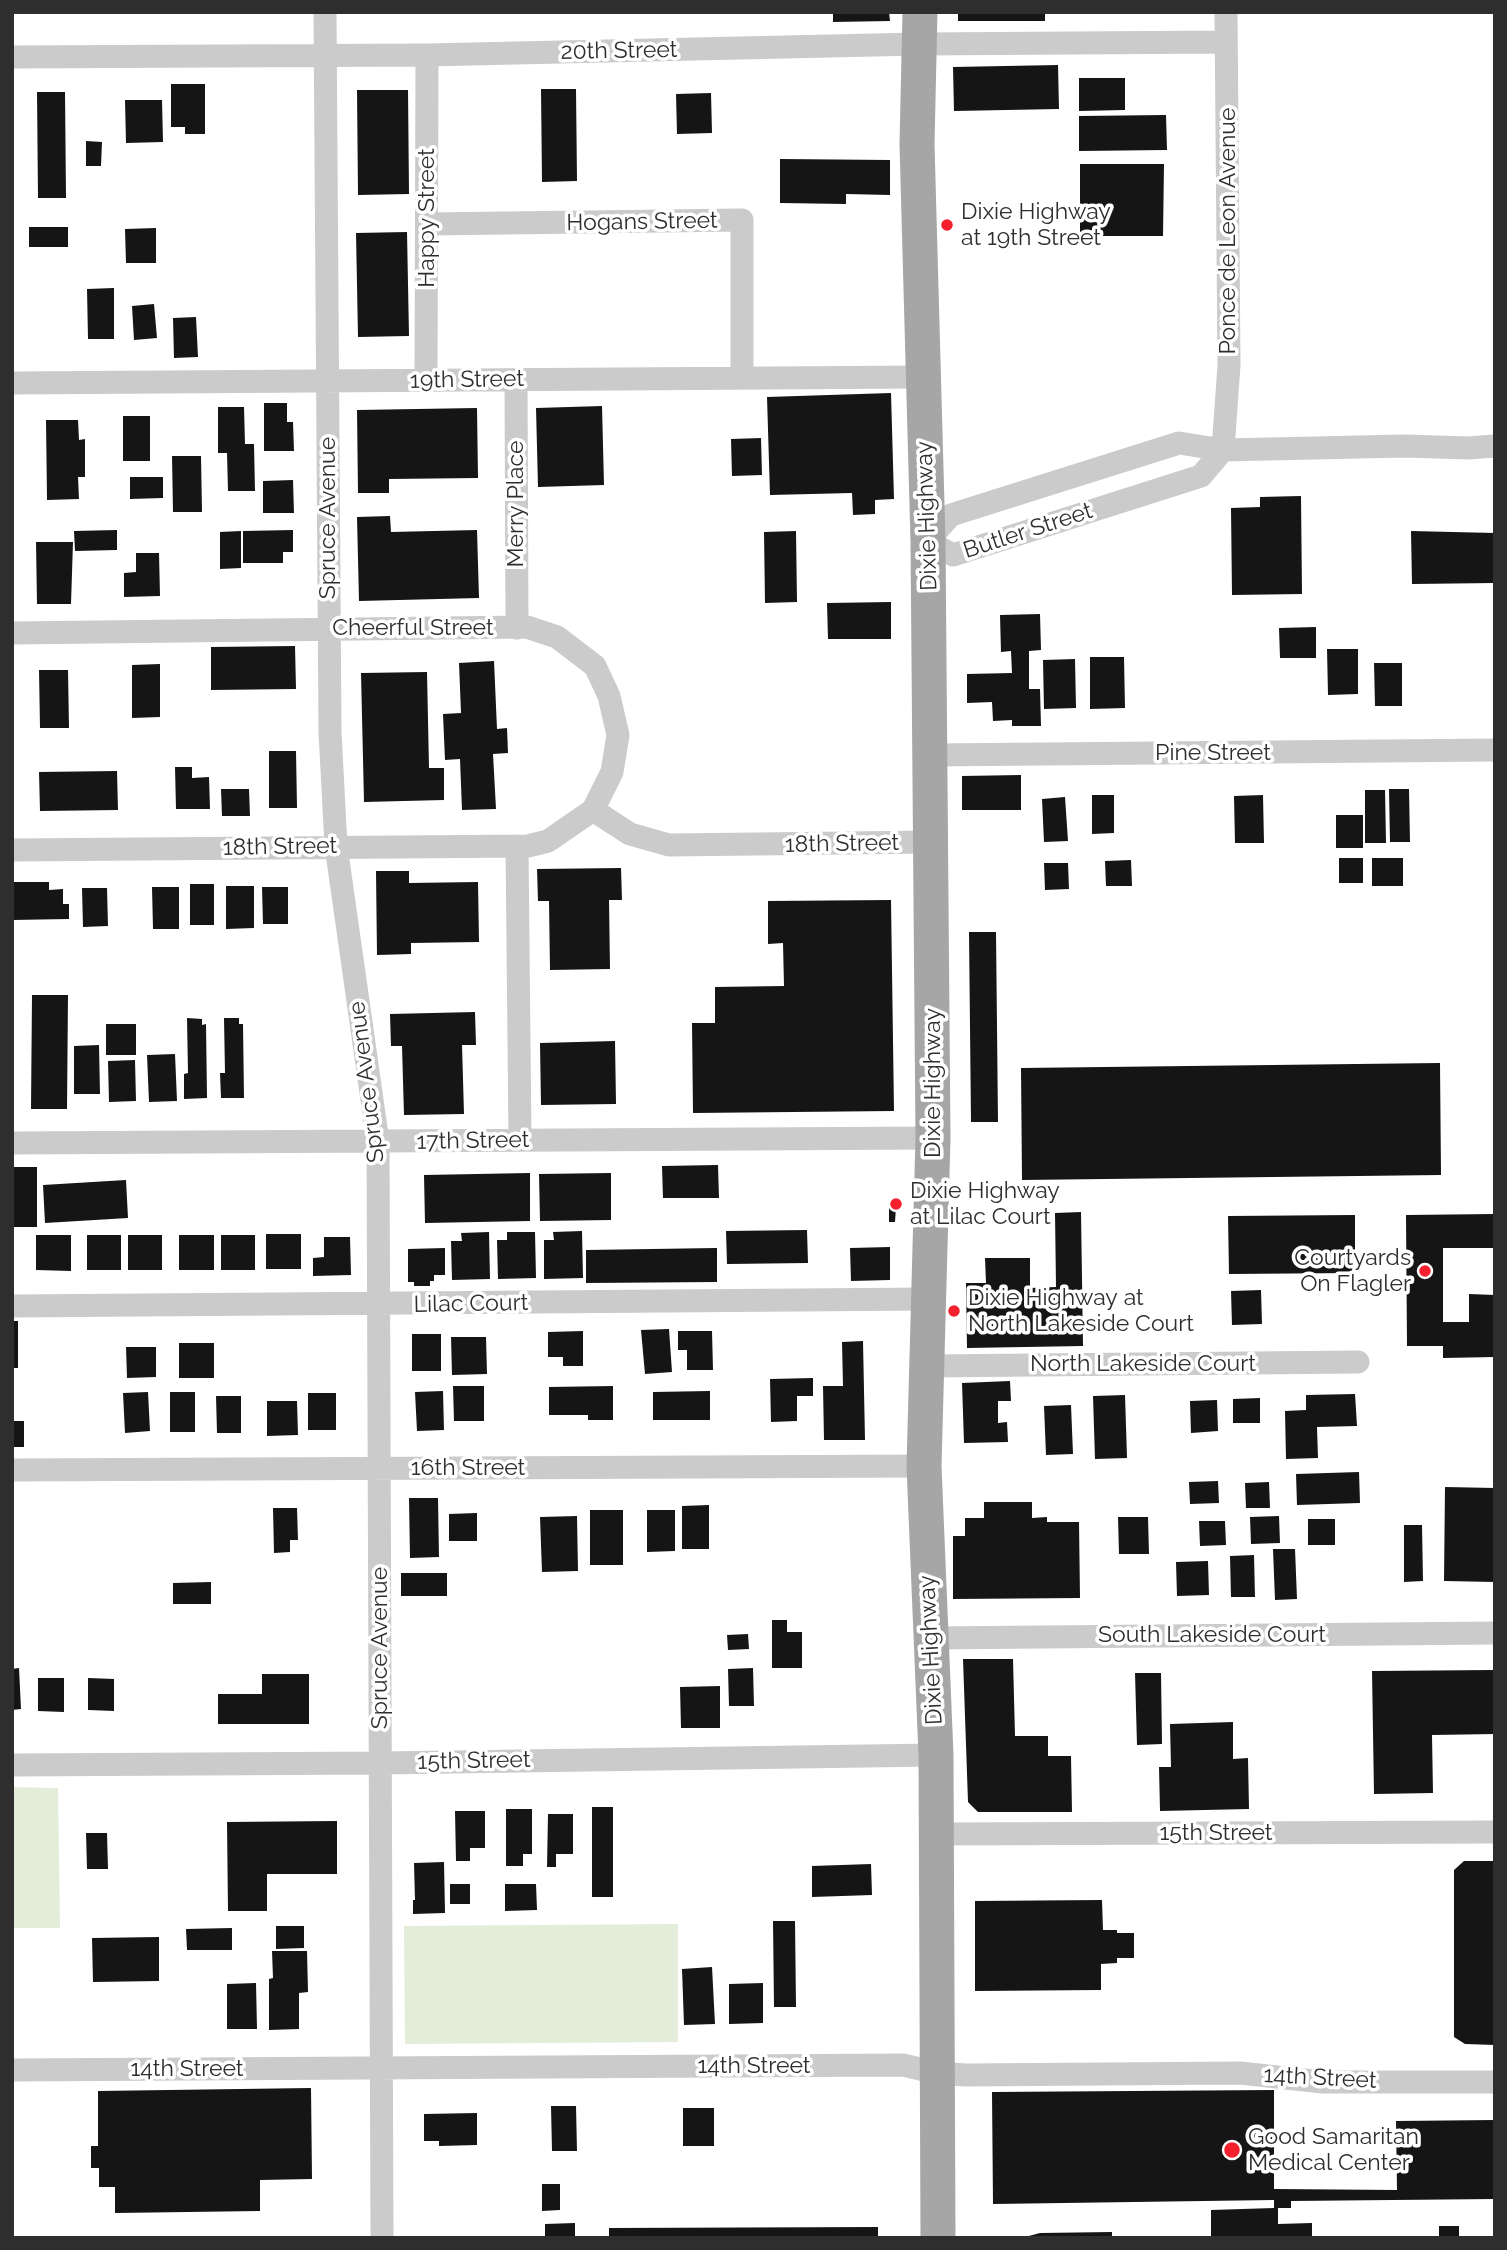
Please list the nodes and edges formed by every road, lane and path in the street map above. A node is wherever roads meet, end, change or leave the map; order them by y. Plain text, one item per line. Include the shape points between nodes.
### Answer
1 (326, 12) edge
2 (1226, 12) edge
3 (920, 28) edge
4 (1226, 42) junction
5 (326, 55) junction
6 (427, 55) junction
7 (12, 57) edge
8 (427, 224) junction
9 (922, 377) junction
10 (741, 378) junction
11 (516, 380) junction
12 (328, 381) junction
13 (426, 381) junction
14 (12, 383) edge
15 (1495, 446) edge
16 (1223, 450) junction
17 (928, 541) junction
18 (329, 628) junction
19 (517, 628) junction
20 (12, 632) edge
21 (1495, 750) edge
22 (931, 755) junction
23 (593, 810) junction
24 (548, 841) joint
25 (932, 842) junction
26 (336, 846) junction
27 (517, 846) junction
28 (12, 850) edge
29 (933, 1138) junction
30 (520, 1140) junction
31 (377, 1142) junction
32 (12, 1143) edge
33 (929, 1298) junction
34 (378, 1305) junction
35 (12, 1306) edge
36 (1358, 1362) dead end
37 (927, 1366) junction
38 (924, 1466) junction
39 (379, 1468) junction
40 (12, 1471) edge
41 (1495, 1633) edge
42 (930, 1638) junction
43 (936, 1755) junction
44 (381, 1763) junction
45 (12, 1765) edge
46 (1495, 1832) edge
47 (937, 1834) junction
48 (382, 2068) junction
49 (12, 2070) edge
50 (937, 2073) junction
51 (1495, 2082) edge
52 (382, 2238) edge
53 (938, 2238) edge

1 - 5 street, Spruce Avenue
2 - 4 street, Ponce de Leon Avenue
3 - 4 street, 20th Street
3 - 6 street, 20th Street
3 - 9 main road, Dixie Highway via 917,144
4 - 16 street, Ponce de Leon Avenue via 1229,365
5 - 6 street, 20th Street
5 - 7 street, 20th Street
5 - 12 street, Spruce Avenue
6 - 8 street, Happy Street
8 - 10 street, Hogans Street via 742,220
8 - 13 street, Happy Street
9 - 10 street, 19th Street
9 - 17 main road, Dixie Highway
10 - 11 street, 19th Street
11 - 13 street, 19th Street
11 - 19 street, Merry Place
12 - 13 street, 19th Street
12 - 14 street, 19th Street
12 - 18 street, Spruce Avenue
15 - 16 street, Butler Street
16 - 17 street, Butler Street via 1179,443 1169,446 951,515
16 - 17 street, Butler Street via 1201,476 953,555
17 - 22 main road, Dixie Highway
18 - 19 street, Cheerful Street
18 - 20 street, Cheerful Street
18 - 26 street, Spruce Avenue
19 - 23 street, Cheerful Street via 557,637 595,666 609,696 618,735 612,772
21 - 22 street, Pine Street
22 - 25 main road, Dixie Highway
23 - 24 street, Cheerful Street
23 - 25 street, 18th Street via 630,834 669,845
24 - 27 street, 18th Street
25 - 29 main road, Dixie Highway
26 - 27 street, 18th Street
26 - 28 street, 18th Street
26 - 31 street, Spruce Avenue
27 - 30 street
29 - 30 street, 17th Street
29 - 33 main road, Dixie Highway
30 - 31 street, 17th Street
31 - 32 street, 17th Street
31 - 34 street, Spruce Avenue
33 - 34 street, Lilac Court
33 - 37 main road, Dixie Highway
34 - 35 street, Lilac Court
34 - 39 street, Spruce Avenue
36 - 37 street, North Lakeside Court
37 - 38 main road, Dixie Highway
38 - 39 street, 16th Street
38 - 42 main road, Dixie Highway
39 - 40 street, 16th Street
39 - 44 street, Spruce Avenue
41 - 42 street, South Lakeside Court
42 - 43 main road, Dixie Highway
43 - 44 street, 15th Street
43 - 47 main road, Dixie Highway
44 - 45 street, 15th Street
44 - 48 street, Spruce Avenue
46 - 47 street, 15th Street
47 - 50 main road, Dixie Highway
48 - 49 street, 14th Street
48 - 50 street, 14th Street via 903,2065
48 - 52 street, Spruce Avenue
50 - 51 street, 14th Street via 1240,2073 1323,2082
50 - 53 main road, Dixie Highway

